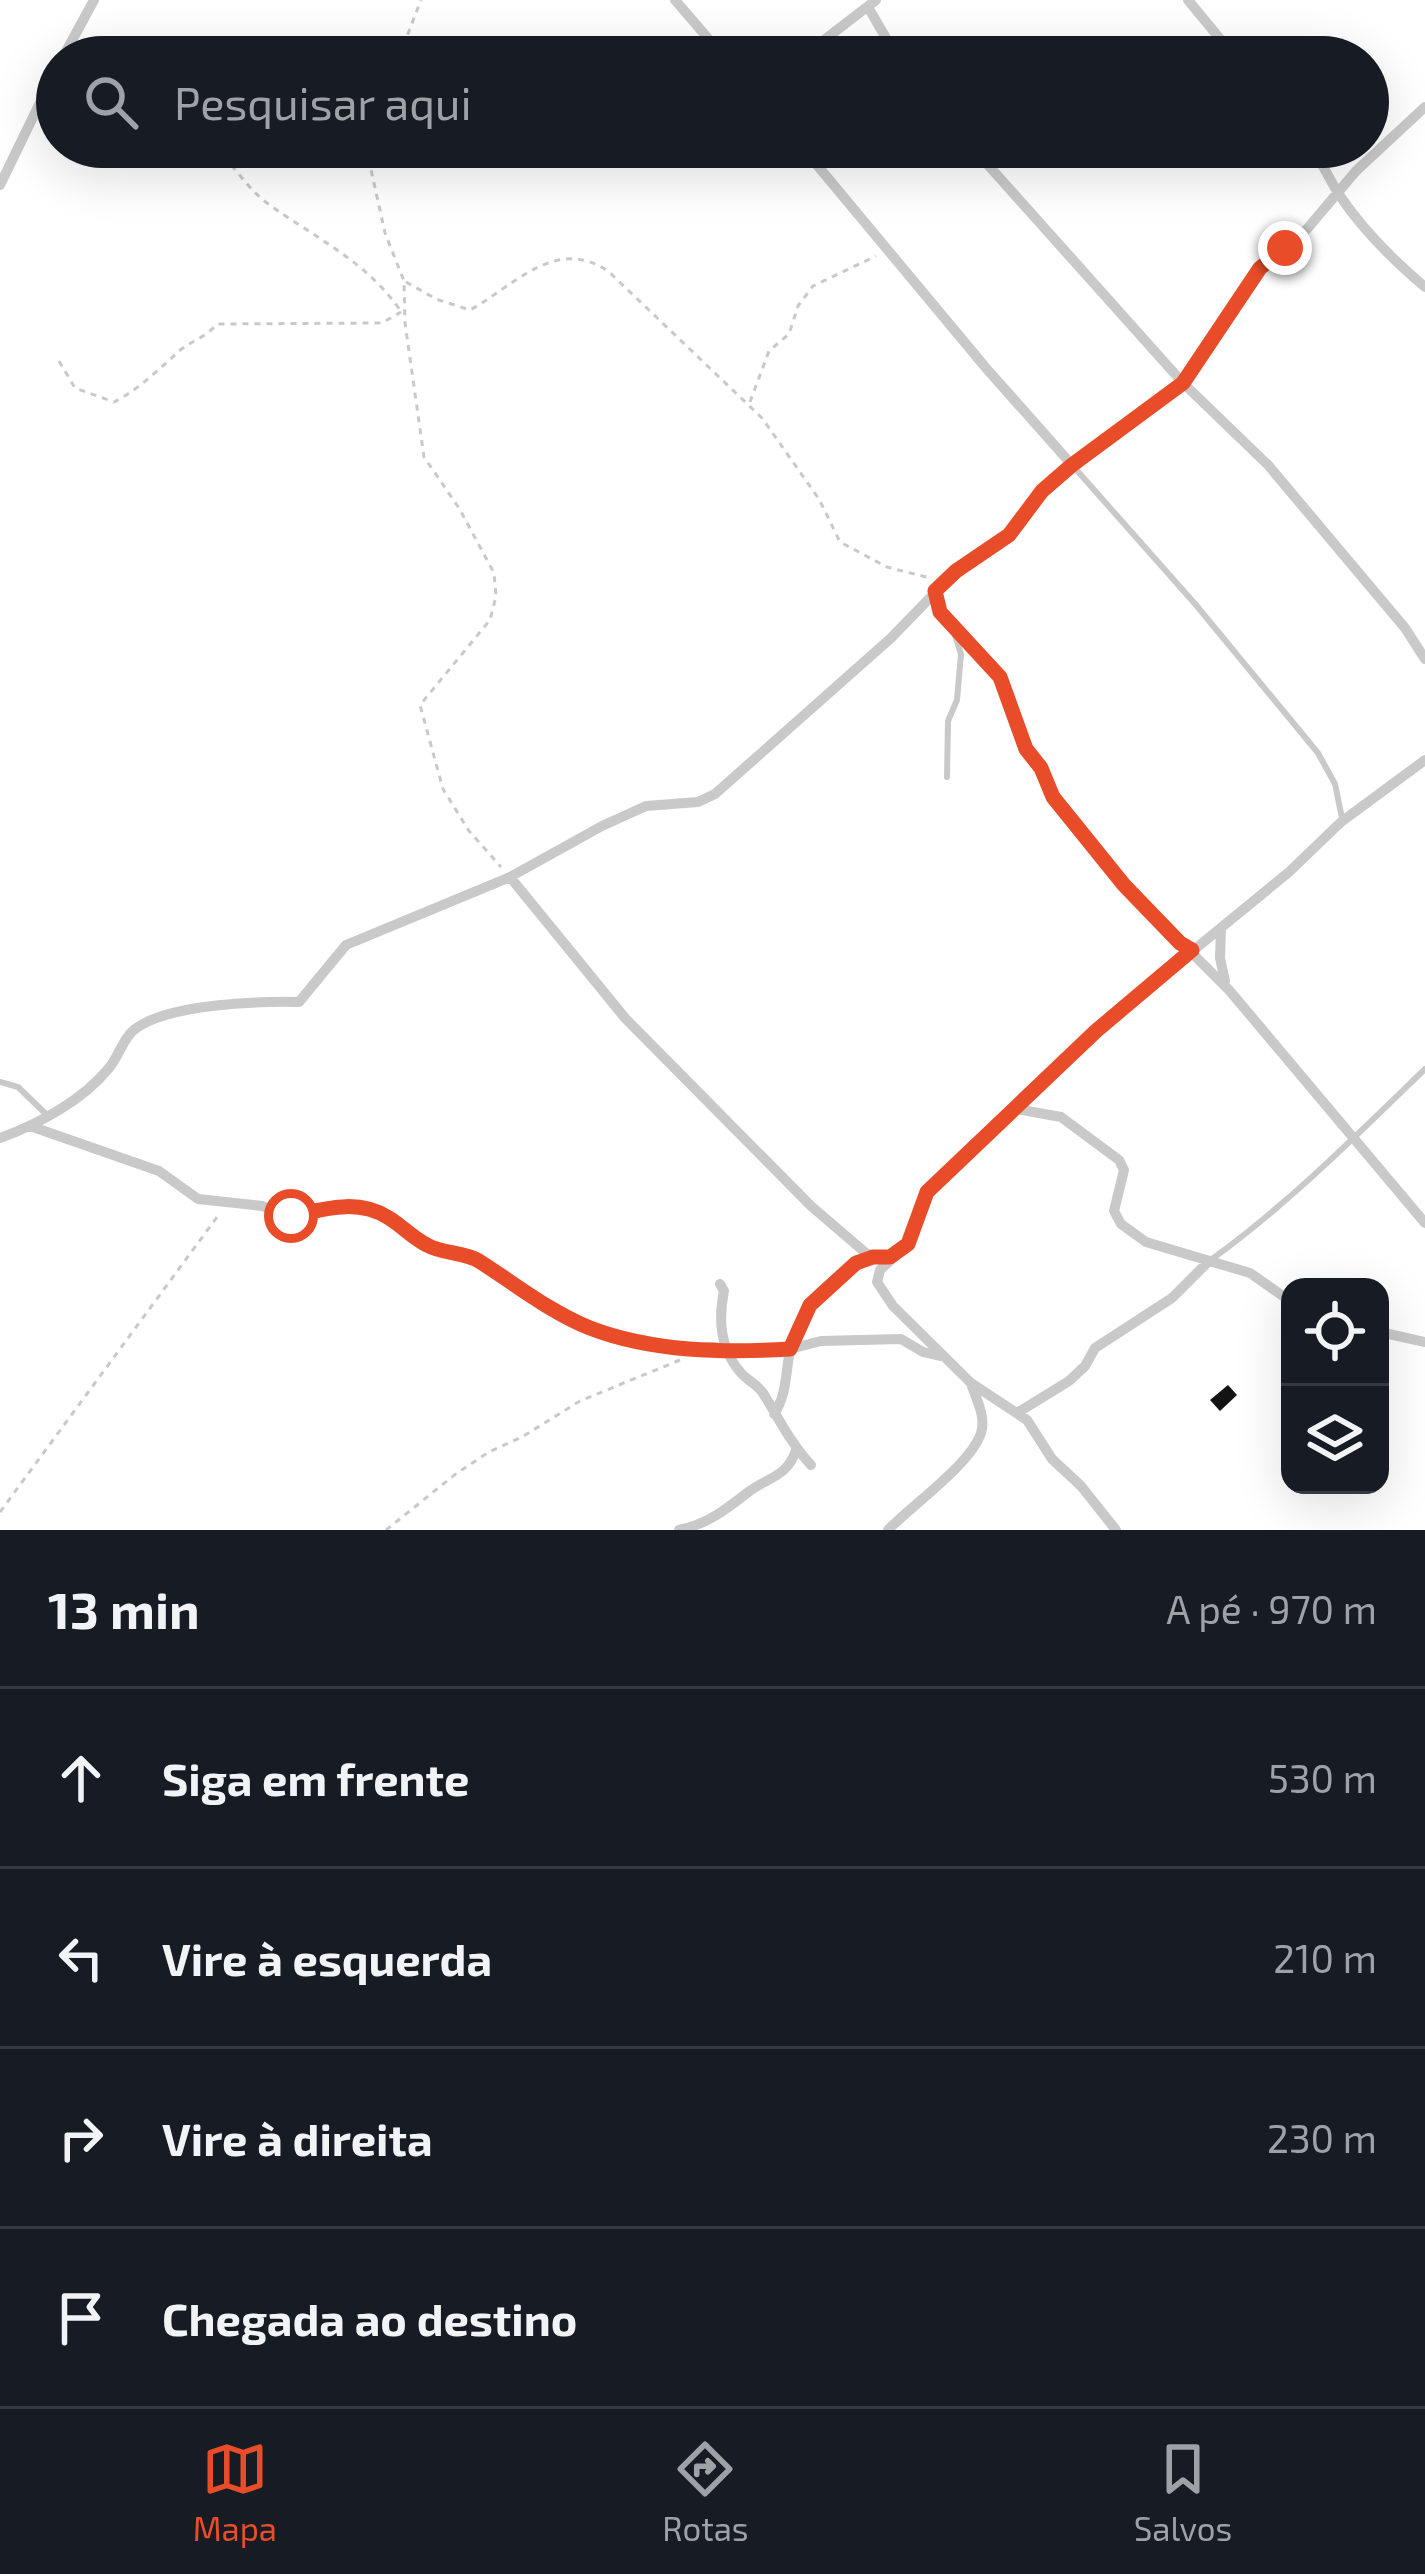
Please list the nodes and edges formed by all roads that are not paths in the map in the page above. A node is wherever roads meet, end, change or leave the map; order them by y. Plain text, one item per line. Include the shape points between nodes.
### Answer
1 (94, 0) edge
2 (675, 0) edge
3 (1188, 0) edge
4 (872, 3) edge
5 (75, 36) edge
6 (706, 36) edge
7 (829, 36) edge
8 (887, 36) edge
9 (1218, 36) edge
10 (1425, 107) edge
11 (36, 109) edge
12 (1389, 140) edge
13 (0, 142) edge
14 (16, 148) junction
15 (819, 168) edge
16 (991, 168) edge
17 (1327, 168) edge
18 (1334, 168) edge
19 (1359, 168) edge
20 (1356, 171) junction
21 (0, 185) edge
22 (1338, 193) junction
23 (1425, 287) edge
24 (1183, 383) junction
25 (1072, 465) junction
26 (935, 591) junction
27 (946, 619) junction
28 (1425, 658) edge
29 (1425, 760) edge
30 (947, 777) dead end
31 (1341, 822) junction
32 (509, 877) junction
33 (1221, 928) junction
34 (1192, 950) junction
35 (1229, 990) junction
36 (1425, 1069) edge
37 (0, 1082) edge
38 (1016, 1109) junction
39 (48, 1116) junction
40 (30, 1126) junction
41 (0, 1138) edge
42 (1352, 1139) junction
43 (1425, 1223) edge
44 (873, 1257) junction
45 (890, 1257) junction
46 (1209, 1261) junction
47 (720, 1284) dead end
48 (1281, 1295) edge
49 (1389, 1334) edge
50 (1425, 1342) edge
51 (790, 1349) junction
52 (728, 1350) junction
53 (943, 1356) junction
54 (971, 1383) junction
55 (1017, 1413) junction
56 (774, 1414) junction
57 (796, 1450) junction
58 (811, 1466) dead end
59 (679, 1530) edge
60 (888, 1530) edge
61 (1116, 1530) edge

1 - 5 street
2 - 6 street
3 - 9 street
4 - 7 street
4 - 8 street
10 - 12 street
11 - 14 street
13 - 14 street
14 - 21 street
15 - 25 street
16 - 24 street
17 - 22 street
18 - 20 street
19 - 20 street
20 - 22 street
22 - 23 street
22 - 24 street via 1260,268
24 - 25 street
24 - 28 street via 1268,464
25 - 26 street via 1009,535
25 - 31 lane via 1318,753 1342,801
26 - 27 street
26 - 32 street via 715,794 646,806
27 - 30 lane via 961,654
27 - 34 street via 1000,677 1053,797 1124,885
29 - 31 street
31 - 33 street
32 - 39 street via 346,946 299,1002 238,1002 142,1025 97,1083
32 - 44 street via 634,1028
33 - 34 street
33 - 35 street
34 - 35 street
34 - 38 street
35 - 42 street
36 - 42 lane
37 - 39 lane
38 - 45 street via 927,1192 908,1244
38 - 46 street via 1061,1117 1119,1160 1114,1211 1131,1232
39 - 40 street
40 - 41 street
40 - 52 street via 159,1171 198,1199 291,1216 334,1205 379,1212 430,1247 476,1259 575,1322
42 - 43 street
42 - 46 lane
44 - 45 street
44 - 51 street via 810,1305
45 - 53 street via 877,1276 882,1292
46 - 48 street via 1250,1273
46 - 55 street via 1172,1298 1096,1348 1069,1382
47 - 52 street
49 - 50 street
51 - 52 street
51 - 53 street via 902,1339
51 - 56 street
52 - 56 street
53 - 54 street
54 - 55 street
54 - 60 street via 982,1423 977,1442
55 - 61 street
56 - 57 street
57 - 58 street
57 - 59 street via 780,1475 701,1526

